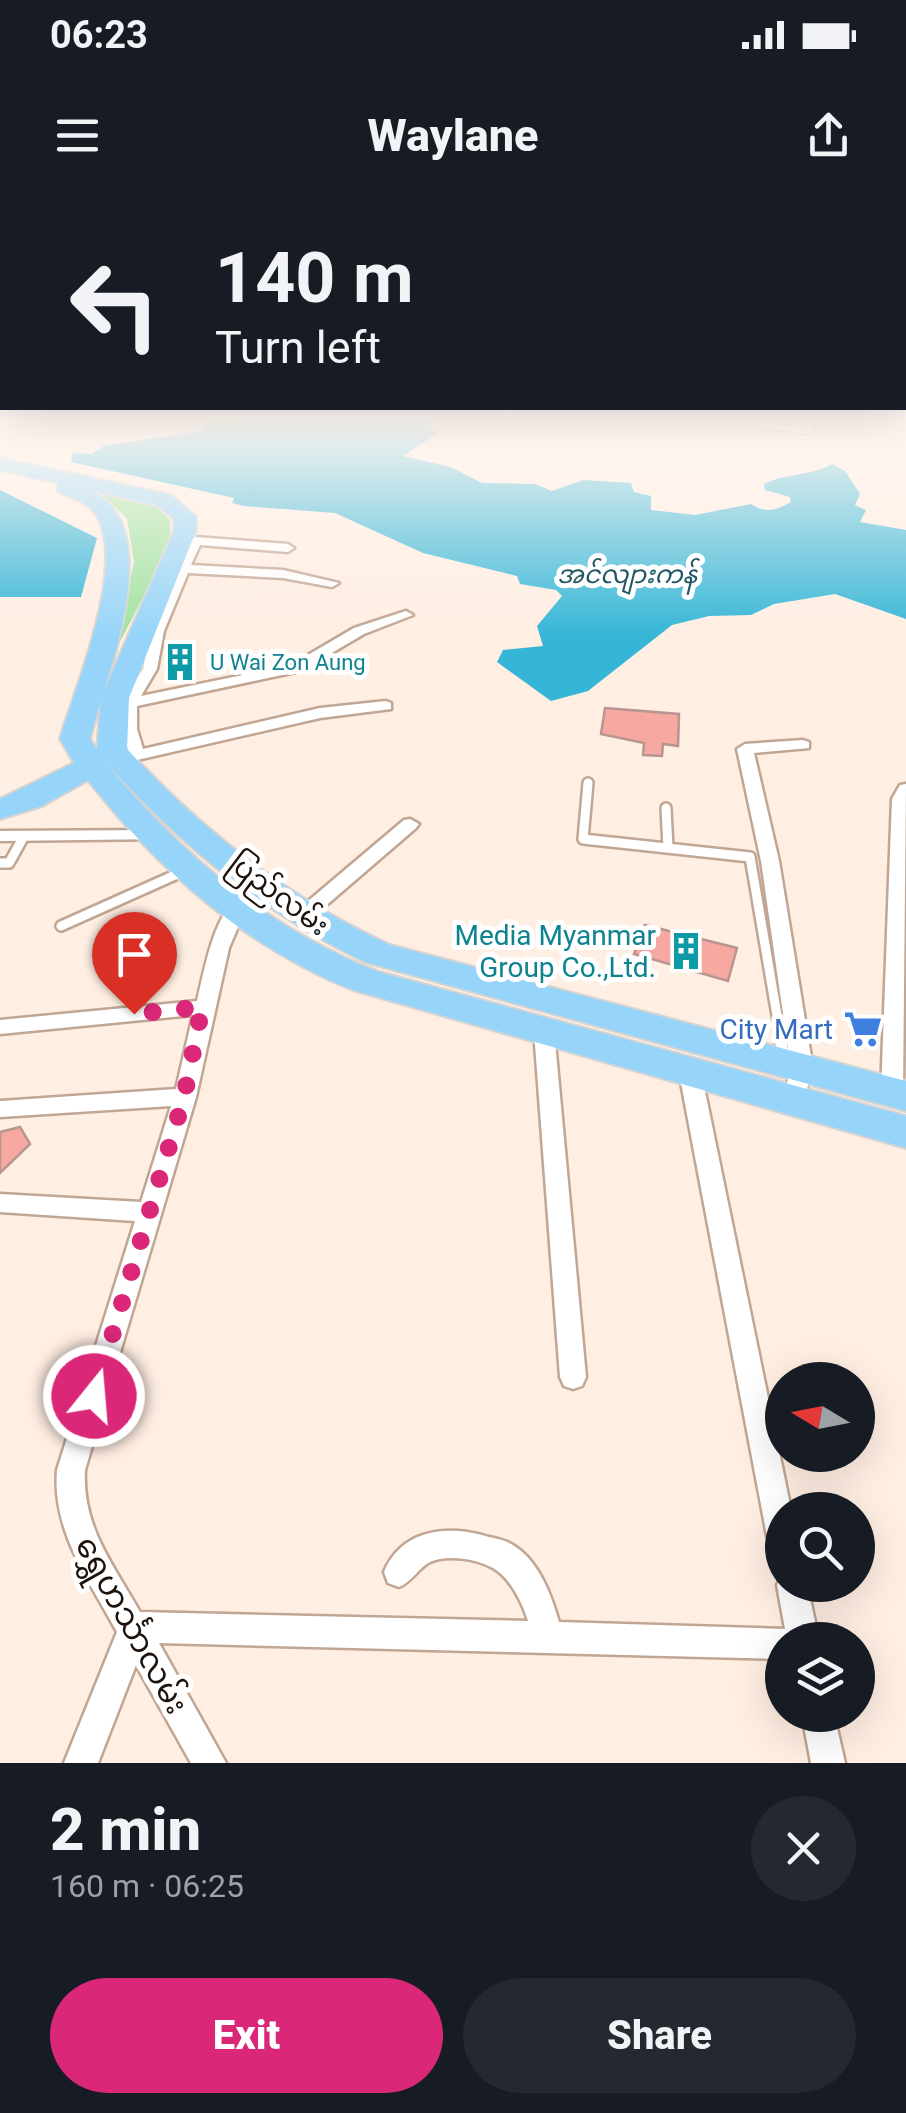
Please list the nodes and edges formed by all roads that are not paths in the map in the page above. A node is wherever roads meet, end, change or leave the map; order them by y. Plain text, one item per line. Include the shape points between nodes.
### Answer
1 (77, 490) edge
2 (118, 490) edge
3 (288, 548) dead end
4 (176, 568) junction
5 (332, 583) dead end
6 (406, 615) dead end
7 (130, 704) junction
8 (386, 706) dead end
9 (803, 745) dead end
10 (89, 767) junction
11 (588, 782) dead end
12 (906, 789) edge
13 (666, 808) dead end
14 (0, 809) edge
15 (158, 823) junction
16 (0, 824) edge
17 (410, 824) dead end
18 (0, 836) edge
19 (24, 836) junction
20 (668, 848) junction
21 (0, 863) edge
22 (193, 868) junction
23 (237, 908) junction
24 (301, 917) junction
25 (62, 926) dead end
26 (202, 1007) junction
27 (0, 1027) edge
28 (544, 1032) junction
29 (902, 1037) edge
30 (690, 1072) junction
31 (793, 1078) junction
32 (899, 1094) edge
33 (184, 1097) junction
34 (0, 1108) edge
35 (906, 1132) edge
36 (0, 1203) edge
37 (151, 1212) junction
38 (573, 1378) dead end
39 (773, 1492) edge
40 (399, 1572) dead end
41 (135, 1627) junction
42 (548, 1637) junction
43 (765, 1643) edge
44 (822, 1732) edge
45 (80, 1763) edge
46 (209, 1763) edge
47 (828, 1763) edge

1 - 10 highway via 103,505 121,558 75,739
2 - 4 highway, ပြည်လမ်း via 172,506 185,517
3 - 4 street via 195,541
4 - 5 street
4 - 7 street via 150,669
4 - 15 highway, ပြည်လမ်း via 115,698 112,751 141,786
6 - 7 street via 359,631 296,668
7 - 8 street via 136,755 320,713
9 - 31 street via 744,749 770,861
10 - 14 highway via 31,800
10 - 15 highway, ပြည်လမ်း
11 - 20 lane via 583,839
12 - 29 street via 900,799
13 - 20 lane
15 - 16 street
15 - 19 street
15 - 22 highway, ပြည်လမ်း
15 - 24 highway, ပြည်လမ်း
17 - 24 street
18 - 19 street
19 - 21 lane via 9,863
20 - 31 lane via 750,856
22 - 23 highway, ပြည်လမ်း
22 - 25 lane
23 - 26 street, ရွှေဟင်္သာလမ်း
23 - 28 highway, ပြည်လမ်း via 316,962
24 - 31 highway, ပြည်လမ်း via 378,954
26 - 27 street
26 - 33 street, ရွှေဟင်္သာလမ်း
28 - 30 highway, ပြည်လမ်း
28 - 38 street
29 - 32 street
30 - 31 highway, ပြည်လမ်း
30 - 39 street
31 - 32 highway, ပြည်လမ်း
31 - 35 highway, ပြည်လမ်း
33 - 34 street
33 - 37 street, ရွှေဟင်္သာလမ်း
36 - 37 street
37 - 41 street, ရွှေဟင်္သာလမ်း via 69,1498 78,1532
40 - 42 street via 421,1549 455,1544 504,1556 536,1596
41 - 42 street
41 - 45 street
41 - 46 street, ရွှေဟင်္သာလမ်း
42 - 43 street
44 - 47 street

